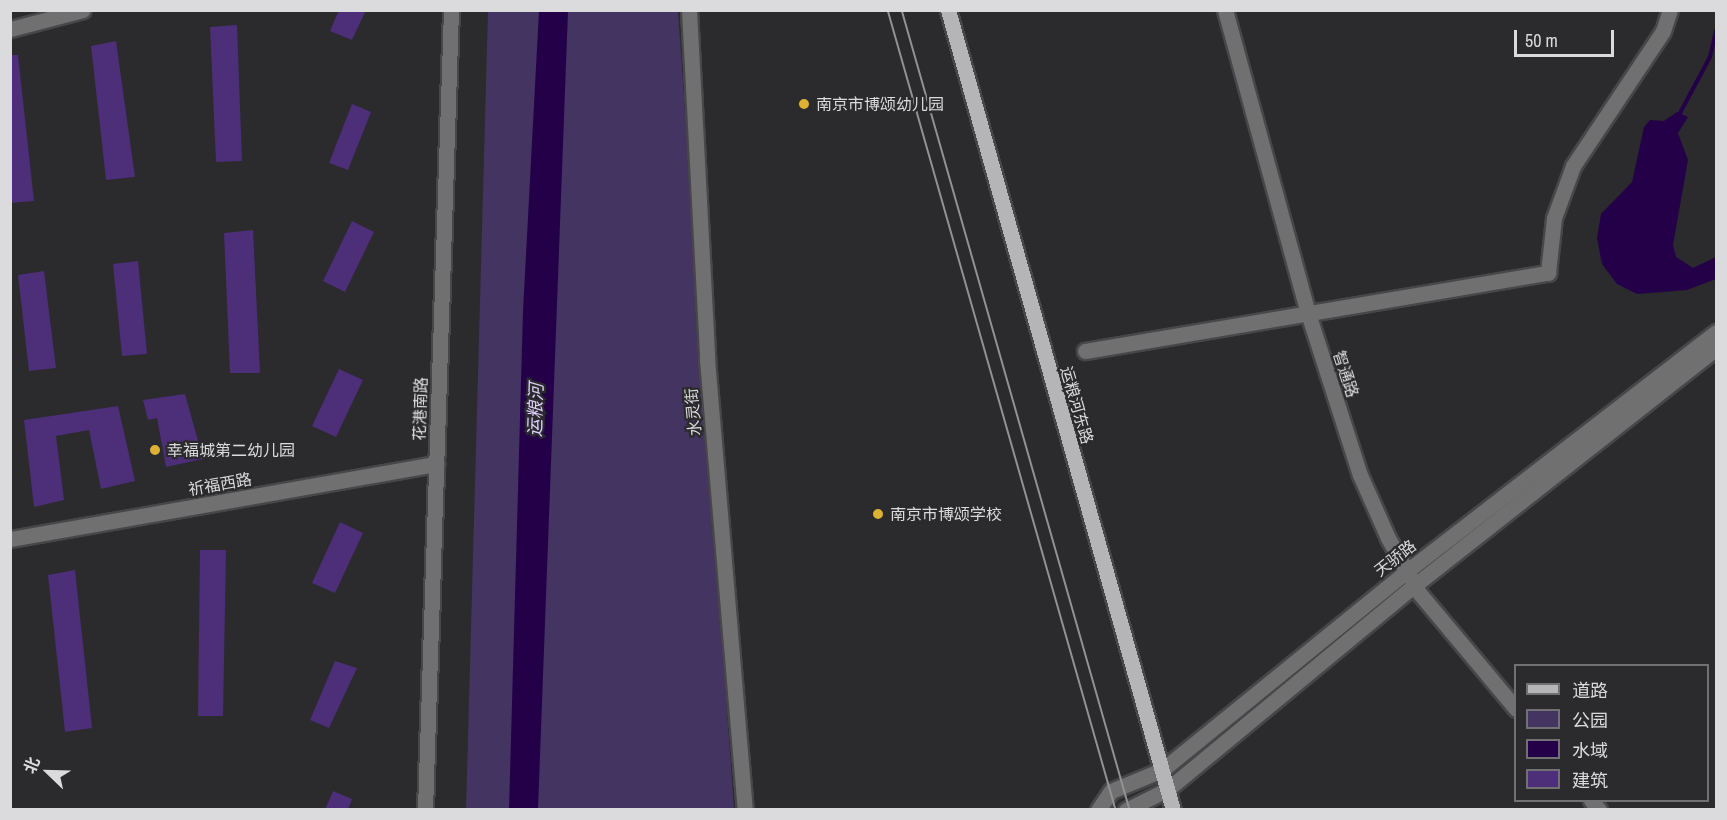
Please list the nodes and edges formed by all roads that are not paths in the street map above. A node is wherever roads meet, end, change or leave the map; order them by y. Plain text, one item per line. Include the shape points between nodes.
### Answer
1 (83, 10) edge
2 (451, 10) edge
3 (689, 10) edge
4 (948, 10) edge
5 (1226, 10) edge
6 (1670, 10) edge
7 (10, 29) edge
8 (1306, 310) junction
9 (1716, 332) edge
10 (1716, 348) edge
11 (1085, 351) dead end
12 (436, 464) junction
13 (10, 539) edge
14 (1411, 578) junction
15 (1514, 708) edge
16 (1162, 770) junction
17 (1168, 789) junction
18 (425, 810) edge
19 (745, 810) edge
20 (1098, 810) edge
21 (1126, 810) edge
22 (1173, 810) edge

1 - 7 street
2 - 12 street, 花港南路
3 - 19 street, 水灵街 via 707,359
4 - 16 main road, 运粮河东路
5 - 8 street, 智通路
6 - 8 street via 1663,31 1573,166 1554,218 1548,273
8 - 11 street
8 - 14 street, 智通路 via 1360,475
9 - 14 street, 天骄路
10 - 14 street, 天骄路
12 - 13 street, 祈福西路
12 - 18 street, 花港南路
14 - 15 street, 智通路
14 - 16 street, 天骄路
14 - 17 street, 天骄路
16 - 17 main road, 运粮河东路
16 - 20 street, 天骄路 via 1111,791
17 - 21 street, 天骄路
17 - 22 main road, 运粮河东路

